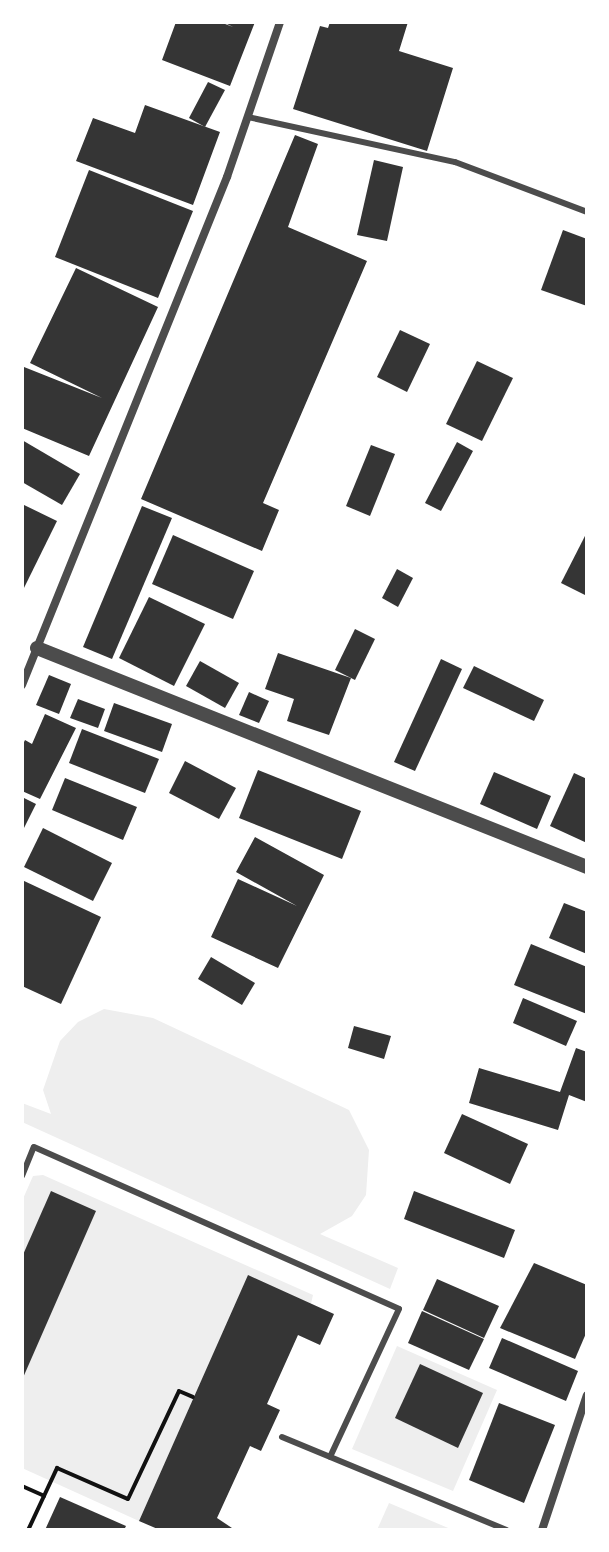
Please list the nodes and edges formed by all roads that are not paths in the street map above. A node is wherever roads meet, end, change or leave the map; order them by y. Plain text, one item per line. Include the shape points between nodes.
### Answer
1 (280, 22) edge
2 (248, 117) junction
3 (587, 212) edge
4 (37, 648) junction
5 (22, 685) edge
6 (587, 867) edge
7 (22, 1176) edge
8 (587, 1395) edge
9 (282, 1437) dead end
10 (330, 1457) junction
11 (506, 1530) edge
12 (542, 1530) edge

1 - 2 street
2 - 3 lane via 455,162
2 - 4 street
4 - 5 street
4 - 6 street
7 - 10 lane via 34,1147 399,1309
8 - 12 street
9 - 10 lane
10 - 11 lane

